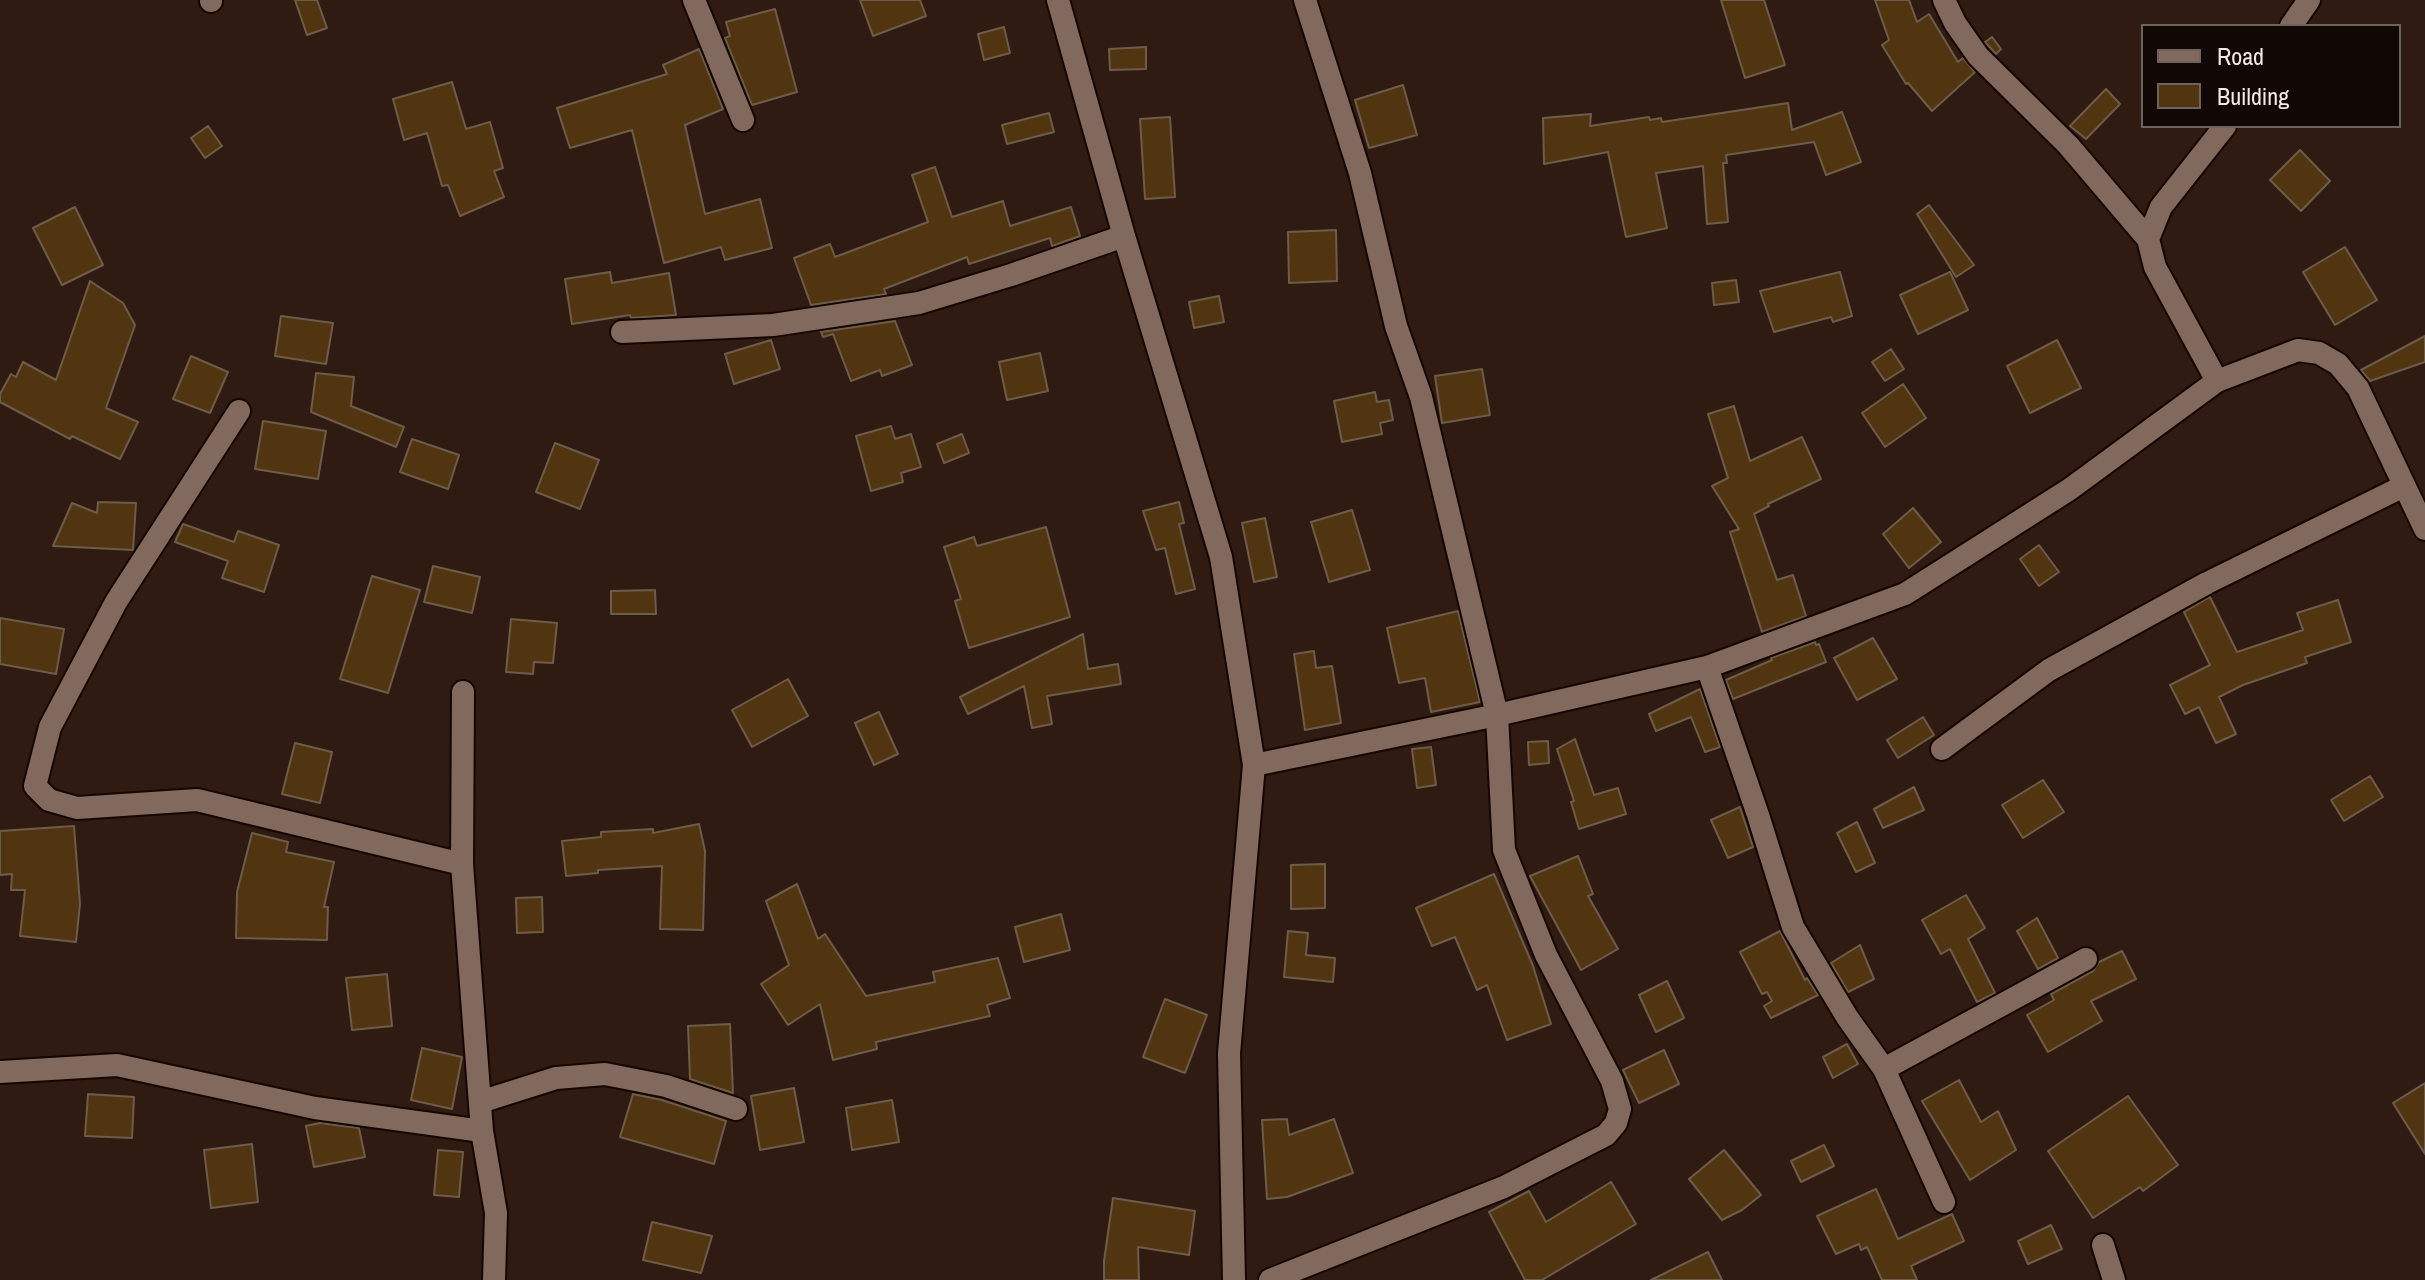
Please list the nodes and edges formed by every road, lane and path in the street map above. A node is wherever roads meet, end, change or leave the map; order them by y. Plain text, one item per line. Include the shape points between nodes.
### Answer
1 (694, 0) edge
2 (1058, 0) edge
3 (1305, 0) edge
4 (1944, 0) edge
5 (2309, 0) edge
6 (2292, 24) edge
7 (743, 120) dead end
8 (2223, 128) edge
9 (1124, 236) junction
10 (2148, 239) junction
11 (622, 332) dead end
12 (2217, 381) junction
13 (239, 411) dead end
14 (2404, 486) junction
15 (2425, 529) edge
16 (1707, 667) junction
17 (463, 692) dead end
18 (1497, 715) junction
19 (1942, 749) dead end
20 (1254, 765) junction
21 (462, 864) junction
22 (2086, 959) dead end
23 (1884, 1069) junction
24 (0, 1072) edge
25 (480, 1102) junction
26 (736, 1109) dead end
27 (482, 1131) junction
28 (1944, 1202) dead end
29 (2103, 1245) dead end
30 (494, 1280) edge
31 (1234, 1280) edge
32 (1270, 1280) edge
33 (2114, 1280) edge

1 - 7 street
2 - 9 street
3 - 18 street via 1360,173 1396,326 1421,397
4 - 10 street via 1978,56 2068,145
5 - 6 street
8 - 10 street via 2161,207
9 - 11 street via 919,303 773,325
9 - 20 street via 1221,557
10 - 12 street via 2155,267
12 - 14 street via 2298,350 2319,353 2338,364 2358,388
12 - 16 street via 2070,489 1905,594
13 - 21 street via 116,602 50,727 35,786 49,800 77,808 197,800
14 - 15 street
14 - 19 street via 2207,583 2049,670
16 - 18 street
16 - 23 street via 1793,927
17 - 21 street
18 - 20 street
18 - 32 street via 1504,850 1546,955 1612,1081 1620,1109 1616,1123 1606,1135 1504,1187
20 - 31 street via 1229,1053
21 - 25 street
22 - 23 street
23 - 28 street
24 - 27 street via 117,1065 315,1108
25 - 26 street via 556,1078 605,1074 666,1086
25 - 27 street
27 - 30 street via 496,1213
29 - 33 street

